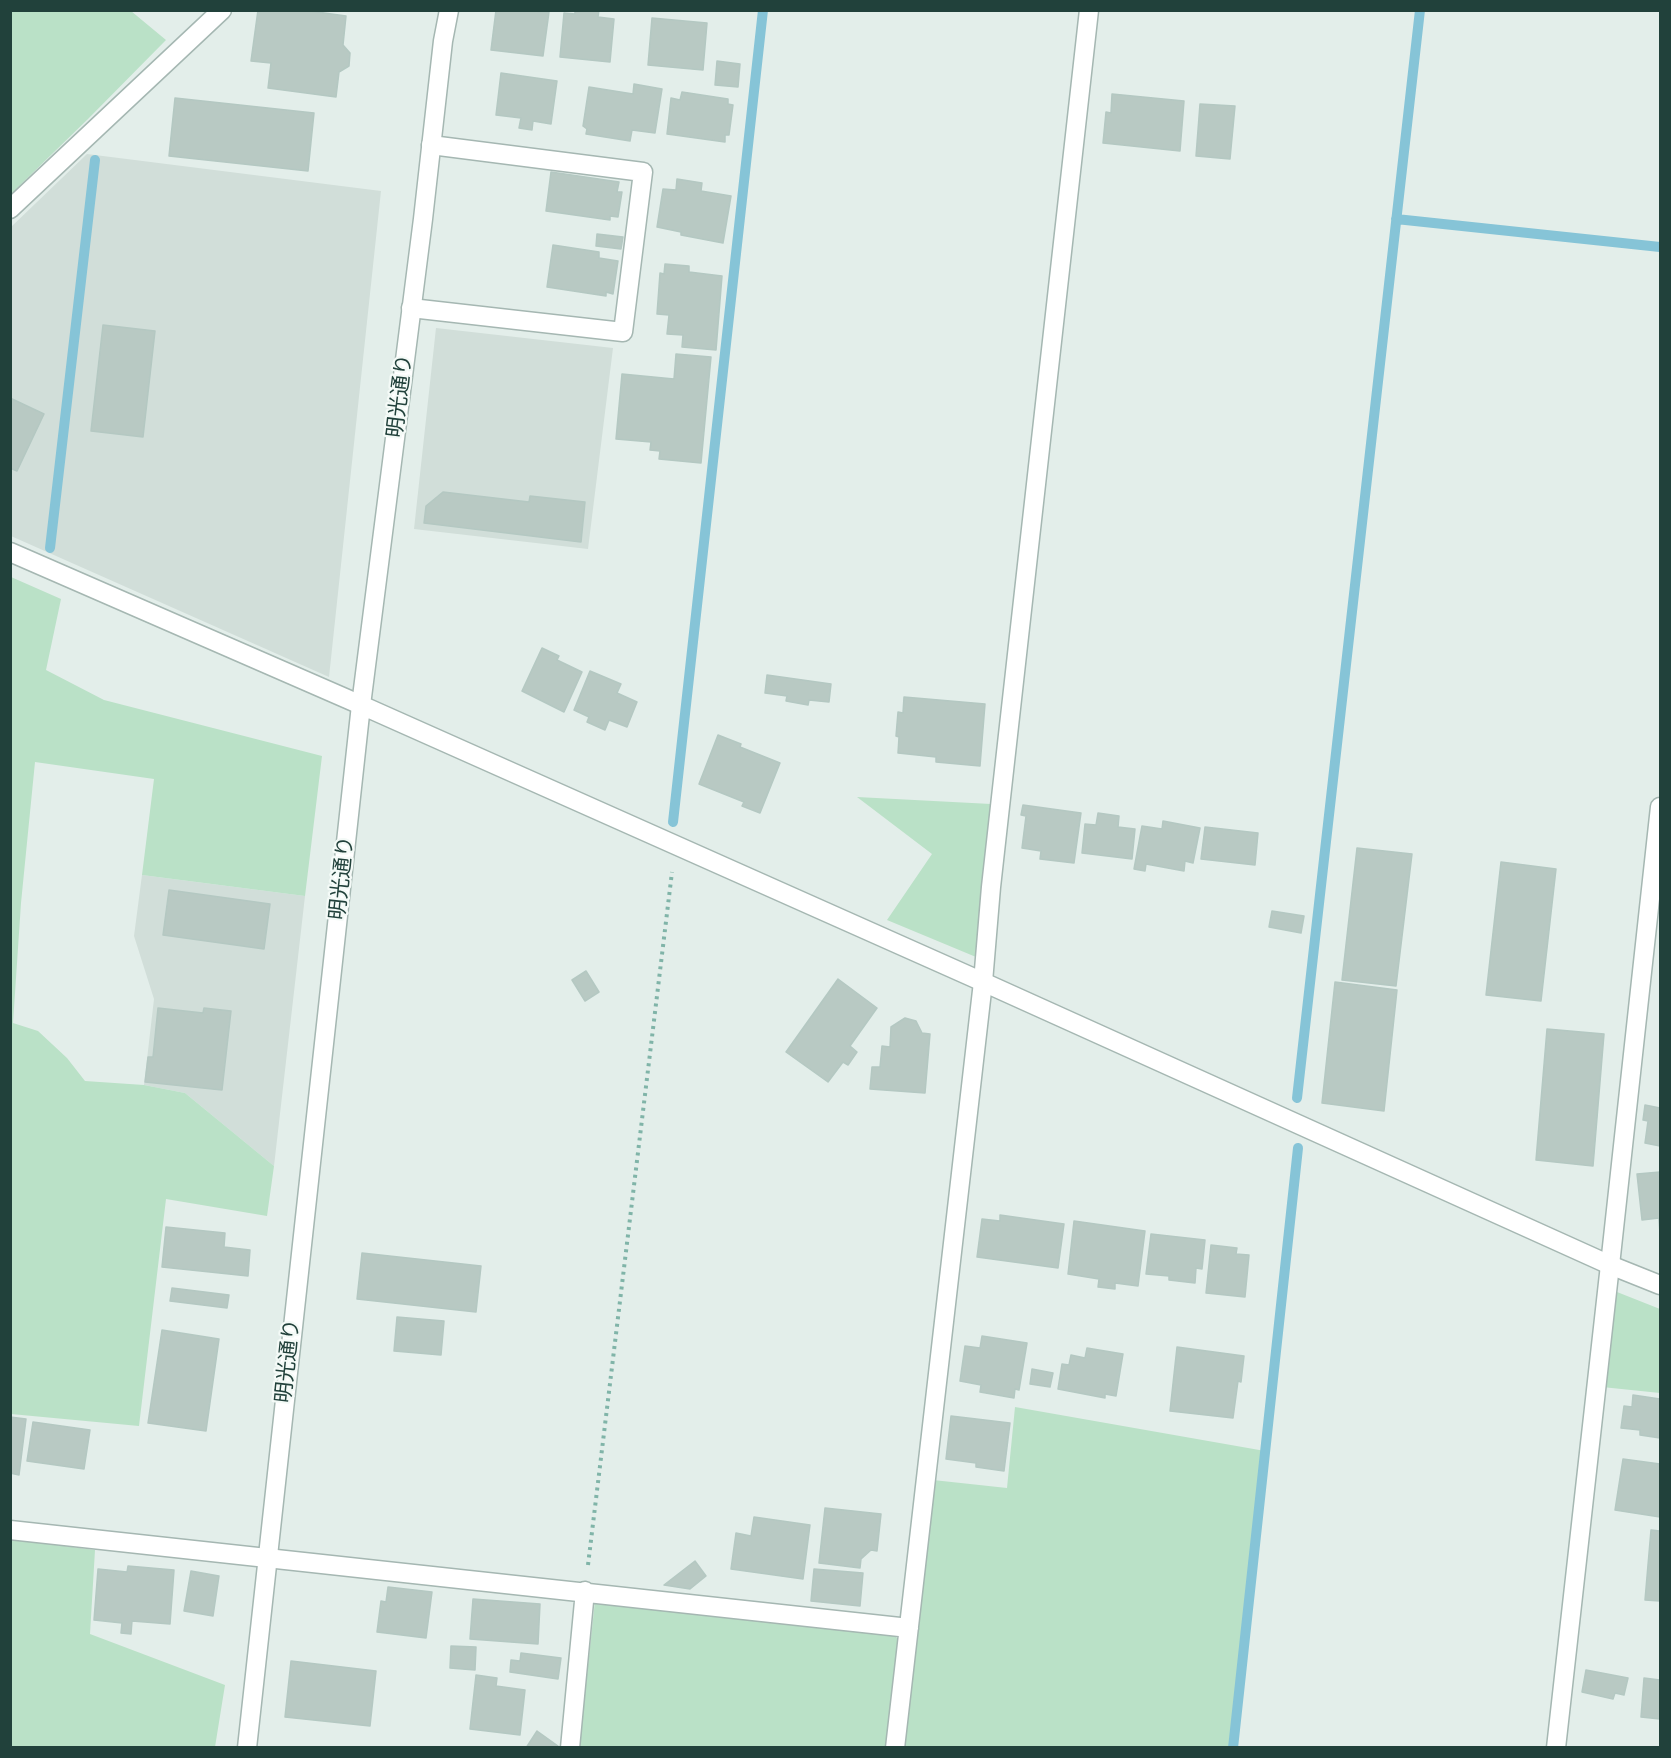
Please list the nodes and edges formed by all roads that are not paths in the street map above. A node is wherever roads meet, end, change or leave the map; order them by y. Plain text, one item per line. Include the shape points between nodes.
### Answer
1 (222, 10) edge
2 (449, 10) edge
3 (1089, 10) edge
4 (431, 145) junction
5 (10, 210) edge
6 (411, 308) junction
7 (10, 552) edge
8 (361, 705) junction
9 (1660, 807) edge
10 (983, 982) junction
11 (1610, 1265) junction
12 (1660, 1285) edge
13 (10, 1530) edge
14 (266, 1559) junction
15 (585, 1591) junction
16 (909, 1628) junction
17 (247, 1748) edge
18 (570, 1748) edge
19 (895, 1748) edge
20 (1556, 1748) edge

1 - 5 street
2 - 4 street, 明光通り
3 - 10 street
4 - 6 street, 明光通り
4 - 6 street via 643,172 623,332
6 - 8 street, 明光通り
7 - 8 street
8 - 10 street
8 - 14 street, 明光通り
9 - 11 street
10 - 11 street
10 - 16 street
11 - 12 street
11 - 20 street
13 - 14 street
14 - 15 street
14 - 17 street, 明光通り
15 - 16 street
15 - 18 street
16 - 19 street

